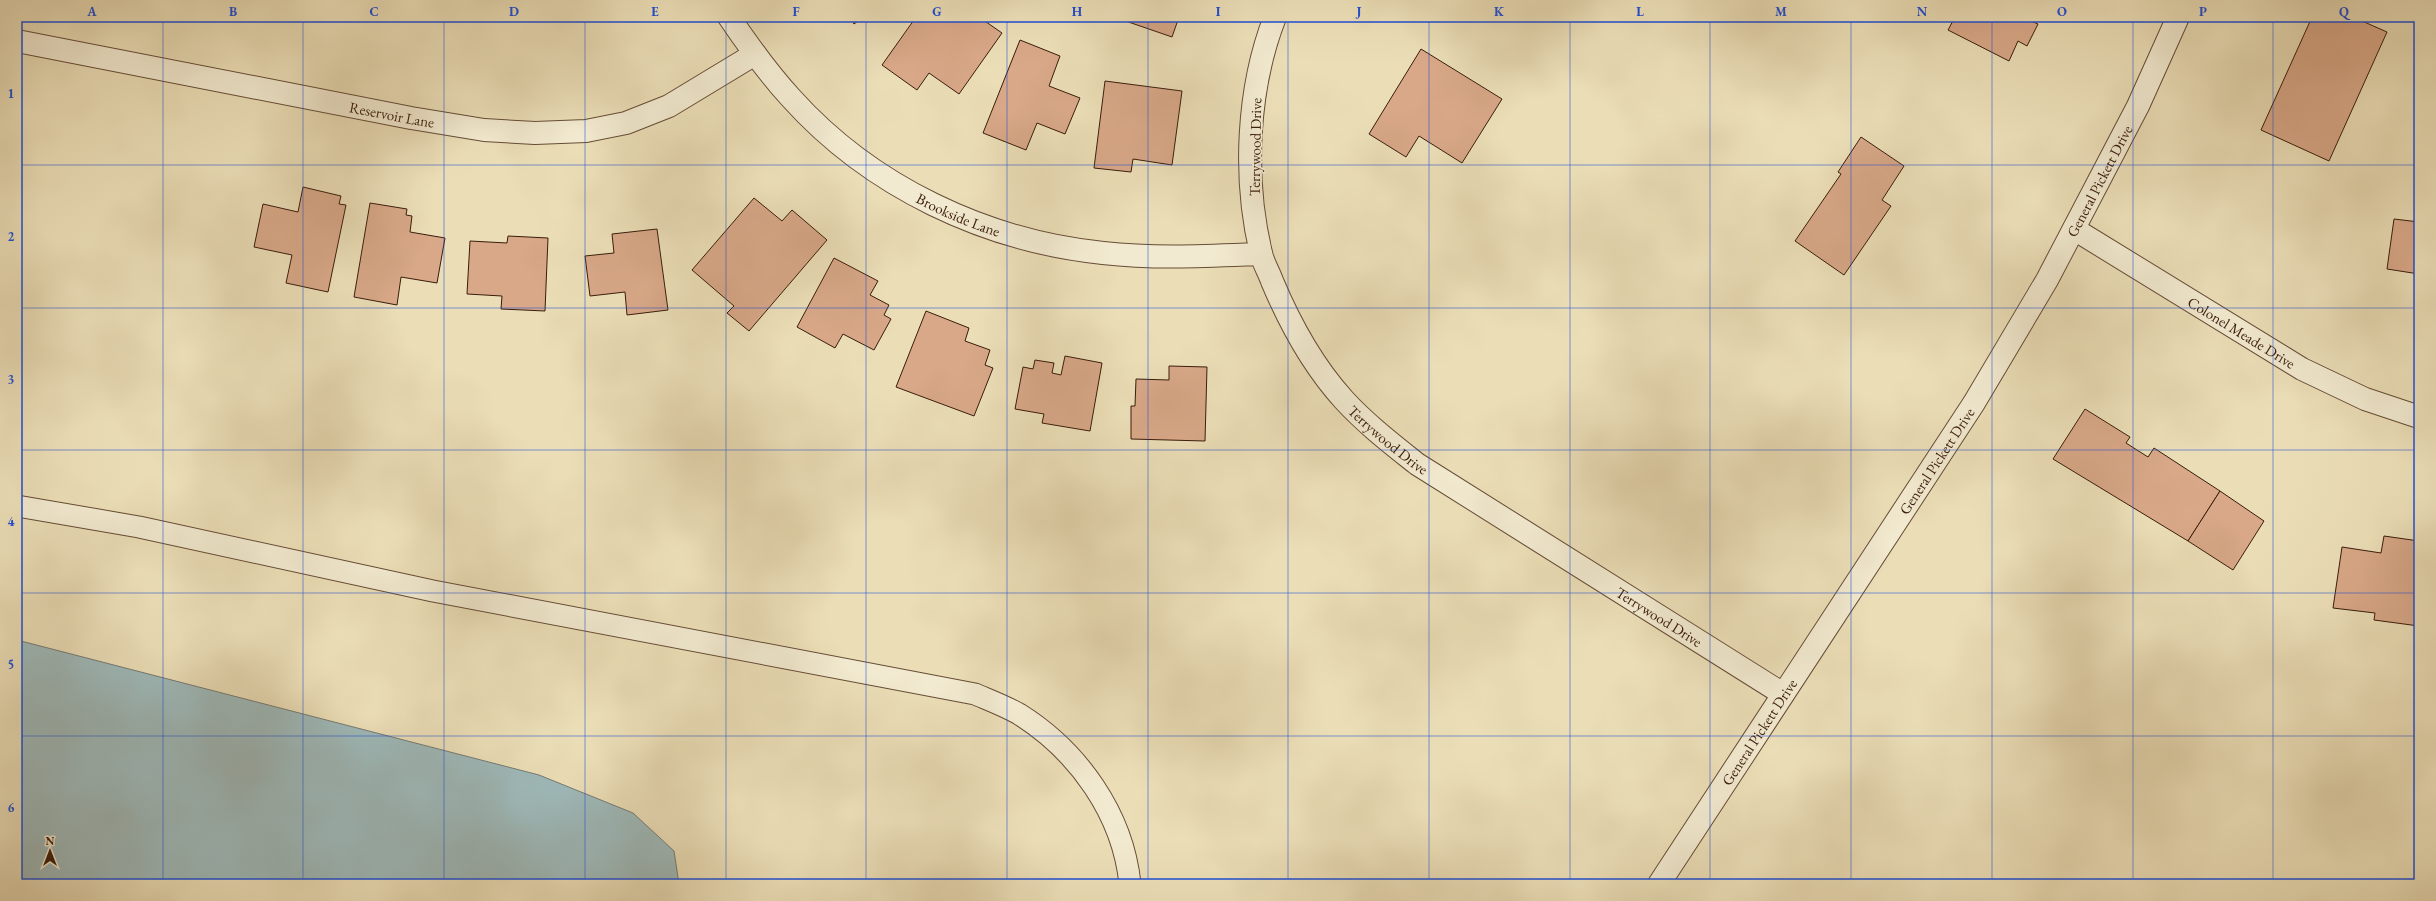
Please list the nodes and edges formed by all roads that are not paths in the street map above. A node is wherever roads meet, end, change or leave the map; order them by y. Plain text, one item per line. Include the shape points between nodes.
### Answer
1 (729, 17) edge
2 (1276, 17) edge
3 (2178, 17) edge
4 (17, 41) edge
5 (755, 54) junction
6 (2074, 229) junction
7 (1261, 254) junction
8 (2419, 416) edge
9 (17, 506) edge
10 (1783, 694) junction
11 (1130, 884) edge
12 (1659, 884) edge

1 - 5 street, Brookside Lane
2 - 7 street, Terrywood Drive via 1266,41 1256,88 1252,135 1251,190
3 - 6 street, General Pickett Drive via 2138,106
4 - 5 street, Reservoir Lane via 411,118 484,130 535,134 586,131 626,123 669,106
5 - 7 street, Brookside Lane via 791,99 827,134 872,168 922,200 976,224 1038,242 1103,253 1172,257
6 - 8 street, Colonel Meade Drive via 2302,369 2365,399
6 - 10 street, General Pickett Drive via 2047,280 1974,403
7 - 10 street, Terrywood Drive via 1286,315 1314,362 1343,400 1376,432 1417,464
9 - 11 lane via 132,525 433,591 975,694 1019,714 1058,744 1090,779 1115,821 1129,869
10 - 12 street, General Pickett Drive

